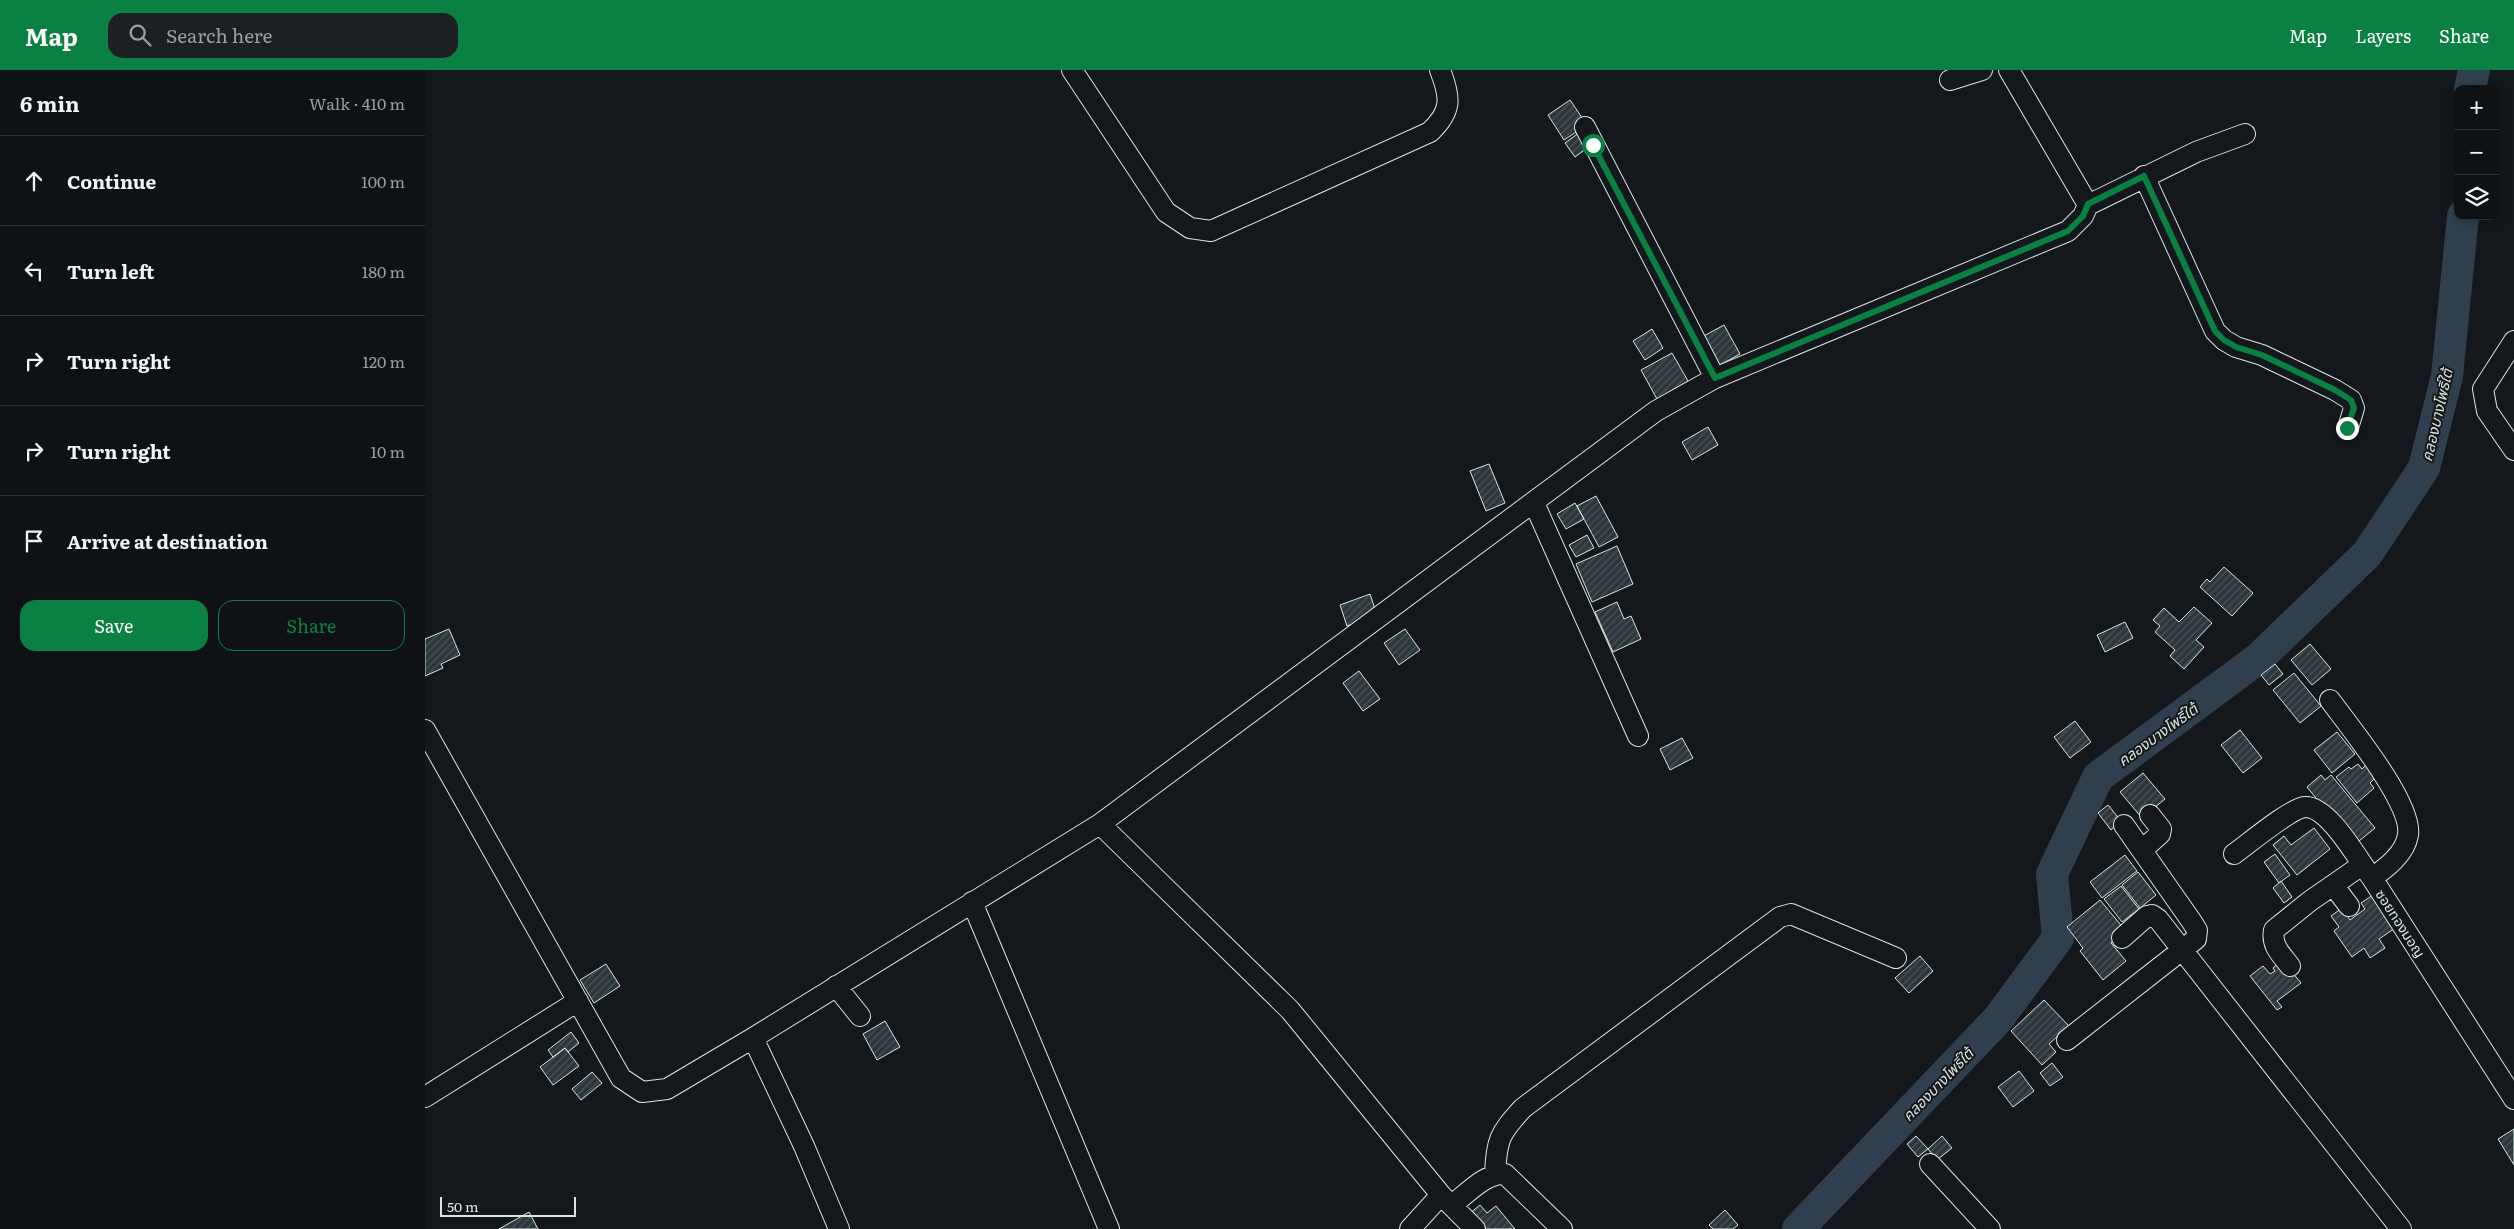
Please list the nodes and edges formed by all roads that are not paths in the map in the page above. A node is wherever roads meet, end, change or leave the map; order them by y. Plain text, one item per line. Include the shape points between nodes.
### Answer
1 (1072, 70) edge
2 (1440, 70) edge
3 (1982, 70) edge
4 (2009, 70) edge
5 (1950, 80) dead end
6 (1585, 127) dead end
7 (2245, 134) dead end
8 (2144, 176) junction
9 (2088, 204) junction
10 (2514, 341) edge
11 (1715, 378) junction
12 (2347, 428) dead end
13 (2514, 450) edge
14 (1534, 503) junction
15 (2330, 700) dead end
16 (425, 730) edge
17 (1638, 736) dead end
18 (2150, 815) dead end
19 (1100, 824) junction
20 (2124, 825) dead end
21 (2142, 850) junction
22 (2234, 854) dead end
23 (2367, 872) junction
24 (2333, 885) junction
25 (972, 902) junction
26 (2349, 906) dead end
27 (2122, 938) dead end
28 (2182, 950) junction
29 (1896, 958) dead end
30 (2291, 966) dead end
31 (836, 986) junction
32 (578, 1001) junction
33 (860, 1016) dead end
34 (753, 1038) junction
35 (2067, 1040) dead end
36 (425, 1096) edge
37 (2514, 1098) edge
38 (1930, 1164) dead end
39 (1495, 1174) junction
40 (1447, 1200) junction
41 (839, 1229) edge
42 (1109, 1229) edge
43 (1410, 1229) edge
44 (1475, 1229) edge
45 (1561, 1229) edge
46 (1990, 1229) edge
47 (2401, 1229) edge

1 - 2 street via 1166,212 1190,228 1211,231 1431,132 1444,119 1449,103
3 - 5 street
4 - 9 street
6 - 11 street
7 - 8 street
8 - 9 street
8 - 12 street via 2215,331 2236,347 2262,355 2351,400 2354,408
9 - 11 street via 2083,216 2068,231
10 - 13 street via 2483,389 2487,411
11 - 14 street via 1656,411
14 - 17 street
14 - 19 street
15 - 23 street, ซอยทองมอญ via 2374,760 2406,818 2408,834 2395,858
16 - 32 street
18 - 21 street via 2161,829 2160,834
19 - 25 street
19 - 40 street via 1289,1010
20 - 21 street
21 - 28 street via 2197,930 2195,939
22 - 23 street via 2303,807 2314,808 2333,824
23 - 24 street
23 - 37 street, ซอยทองมอญ
24 - 26 street
24 - 30 street via 2274,930 2274,946
25 - 31 street
25 - 42 street
27 - 28 street via 2152,915
28 - 35 street
28 - 47 street
29 - 39 street via 1791,914 1780,917 1523,1108 1505,1128 1496,1145
31 - 33 street
31 - 34 street
32 - 34 street via 621,1078 642,1092 667,1089
32 - 36 street
34 - 41 street
38 - 46 street
39 - 40 street
39 - 45 street via 1505,1174 1517,1183
40 - 43 street
40 - 44 street

